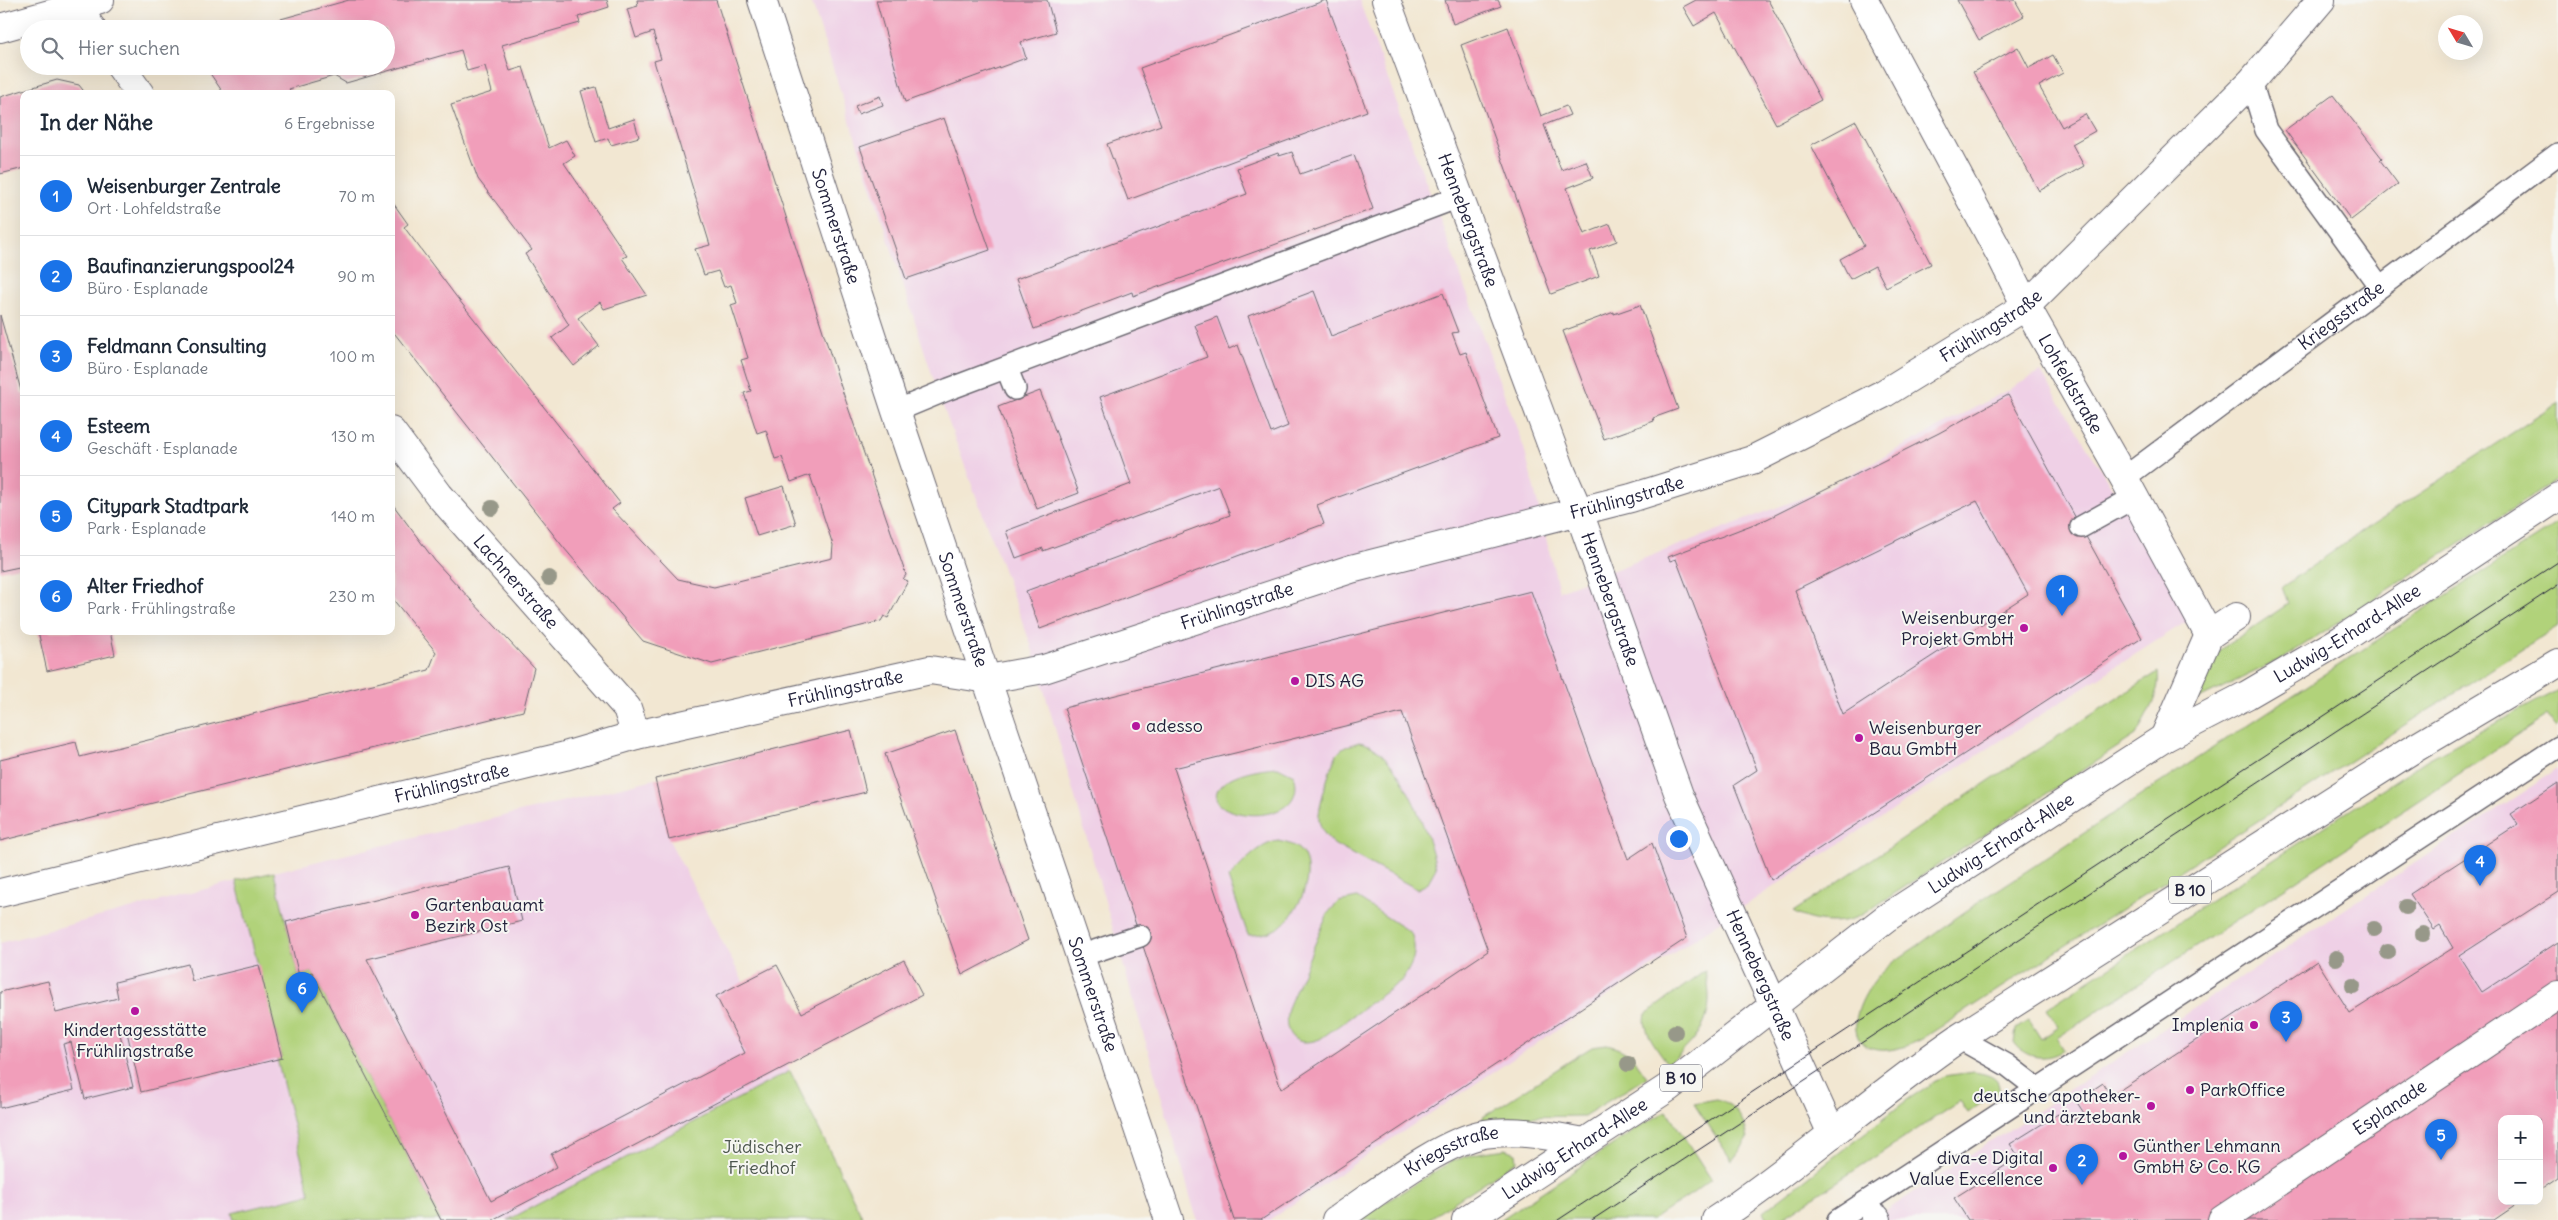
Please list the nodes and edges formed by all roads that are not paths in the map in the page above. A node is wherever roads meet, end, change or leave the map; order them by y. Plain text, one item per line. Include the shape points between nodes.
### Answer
1 (762, 0) edge
2 (1386, 0) edge
3 (1864, 0) edge
4 (2321, 0) edge
5 (82, 2) edge
6 (25, 20) edge
7 (89, 20) edge
8 (20, 22) edge
9 (0, 28) edge
10 (126, 75) edge
11 (2251, 82) junction
12 (137, 90) edge
13 (2558, 154) edge
14 (1459, 197) junction
15 (2380, 287) junction
16 (2026, 306) junction
17 (1007, 369) junction
18 (1015, 389) dead end
19 (896, 411) junction
20 (395, 436) edge
21 (2129, 488) junction
22 (2558, 498) edge
23 (1579, 512) junction
24 (2081, 527) dead end
25 (2236, 617) dead end
26 (2209, 635) junction
27 (2558, 663) edge
28 (988, 679) junction
29 (636, 735) junction
30 (2164, 738) junction
31 (2558, 747) edge
32 (0, 893) edge
33 (1140, 936) dead end
34 (1080, 956) junction
35 (2558, 995) edge
36 (1773, 1007) junction
37 (1959, 1038) junction
38 (2038, 1089) junction
39 (1832, 1134) junction
40 (1584, 1142) junction
41 (1169, 1220) edge
42 (1336, 1220) edge
43 (1466, 1220) edge
44 (1716, 1220) edge
45 (1838, 1220) edge
46 (2222, 1220) edge

1 - 19 street, Sommerstraße
2 - 14 street, Hennebergstraße
3 - 16 street, Lohfeldstraße
4 - 11 street, Frühlingstraße
5 - 6 street
5 - 7 street
8 - 9 street
10 - 12 street
11 - 15 lane via 2266,130
11 - 16 street, Frühlingstraße
13 - 15 lane, Kriegsstraße
14 - 17 lane
14 - 23 street, Hennebergstraße
15 - 21 lane, Kriegsstraße
16 - 21 street, Lohfeldstraße
16 - 23 street, Frühlingstraße via 1883,394 1752,460
17 - 18 lane
17 - 19 lane
19 - 28 street, Sommerstraße
20 - 29 street, Lachnerstraße via 438,495 627,708
21 - 24 lane, Kriegsstraße
21 - 26 street, Lohfeldstraße
22 - 30 street, Ludwig-Erhard-Allee / B 10 via 2341,640 2247,695
23 - 28 street, Frühlingstraße via 1351,569 1044,669
23 - 36 street, Hennebergstraße via 1679,795
25 - 26 street
26 - 30 street
27 - 37 street, B 10 via 2410,751
28 - 29 street, Frühlingstraße via 930,670
28 - 34 street, Sommerstraße
29 - 32 street, Frühlingstraße via 565,756
30 - 36 street, Ludwig-Erhard-Allee / B 10 via 1886,918
31 - 38 lane
33 - 34 lane
34 - 41 street, Sommerstraße
35 - 46 street, Esplanade
36 - 39 street, Hennebergstraße
36 - 40 street, Ludwig-Erhard-Allee / B 10 via 1669,1087
37 - 38 lane via 2007,1065
37 - 39 street, B 10
38 - 45 lane
39 - 44 street, B 10
40 - 42 street, Kriegsstraße via 1542,1134 1486,1134 1453,1143
40 - 43 street, Ludwig-Erhard-Allee / B 10

